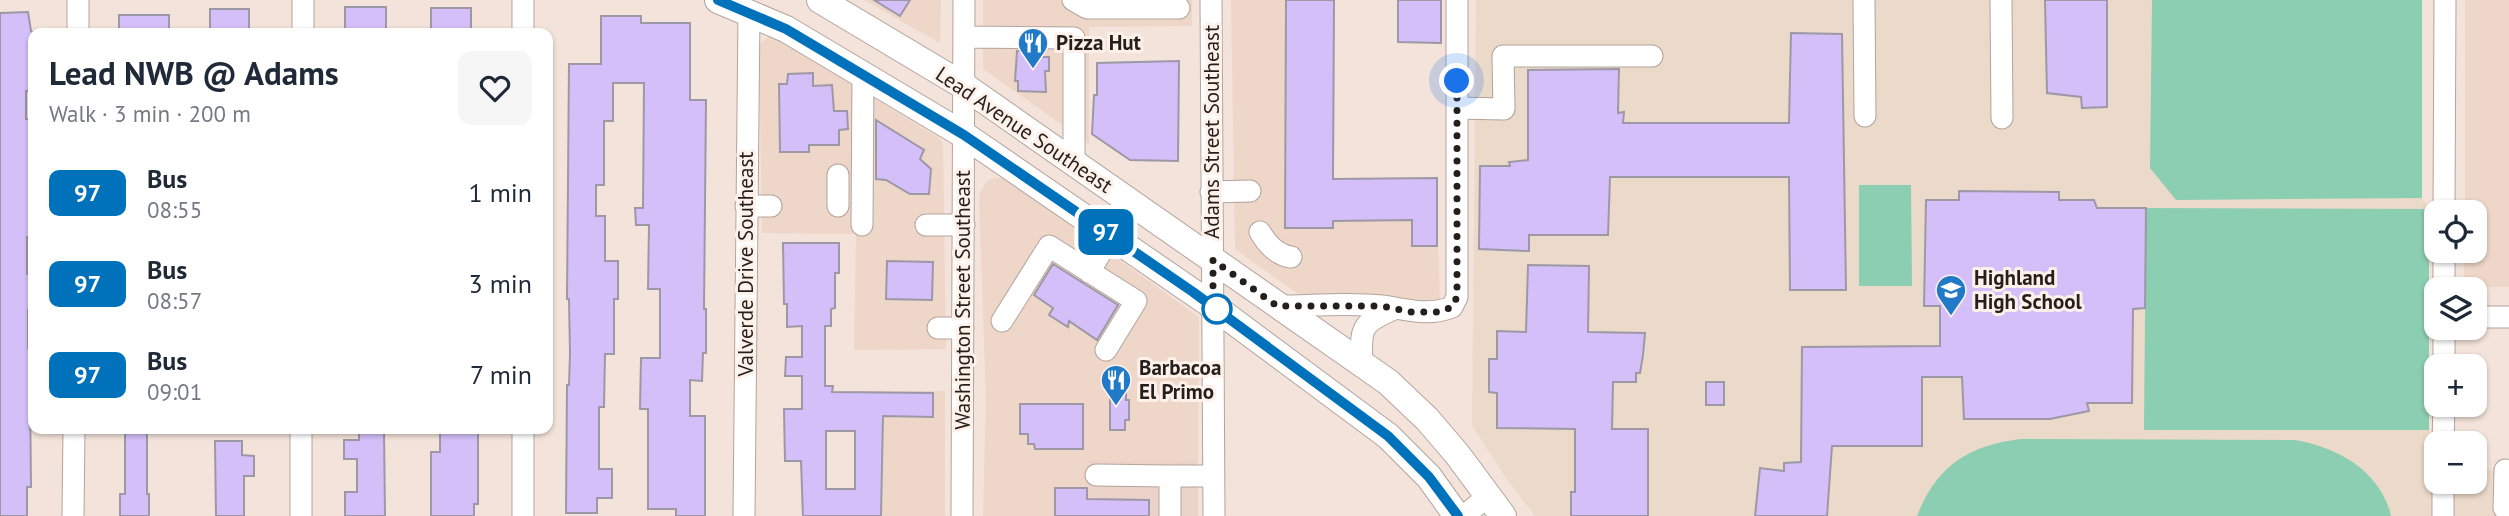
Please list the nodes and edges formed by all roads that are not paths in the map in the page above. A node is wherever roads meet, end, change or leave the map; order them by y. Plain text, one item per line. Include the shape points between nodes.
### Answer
1 (78, 0) edge
2 (303, 0) edge
3 (523, 0) edge
4 (718, 0) edge
5 (820, 0) edge
6 (964, 0) edge
7 (1073, 0) edge
8 (1457, 0) edge
9 (1864, 0) edge
10 (2001, 0) edge
11 (2445, 0) edge
12 (1218, 2) edge
13 (1179, 8) dead end
14 (749, 12) junction
15 (78, 28) edge
16 (303, 28) edge
17 (523, 28) edge
18 (964, 37) junction
19 (1652, 56) dead end
20 (863, 75) junction
21 (964, 86) junction
22 (1457, 108) junction
23 (1866, 116) dead end
24 (2002, 118) dead end
25 (964, 135) junction
26 (1074, 163) junction
27 (838, 175) dead end
28 (1250, 191) dead end
29 (1211, 192) junction
30 (2444, 200) edge
31 (746, 206) junction
32 (771, 206) dead end
33 (838, 206) dead end
34 (862, 225) dead end
35 (926, 225) dead end
36 (964, 225) junction
37 (1260, 232) dead end
38 (1111, 236) junction
39 (1291, 257) dead end
40 (1213, 260) junction
41 (1089, 272) junction
42 (1405, 305) junction
43 (1213, 306) junction
44 (1277, 306) junction
45 (2487, 317) edge
46 (2509, 317) edge
47 (1002, 321) dead end
48 (939, 328) dead end
49 (963, 328) junction
50 (1106, 349) dead end
51 (1362, 363) junction
52 (74, 434) edge
53 (301, 434) edge
54 (523, 434) edge
55 (2505, 470) dead end
56 (1097, 475) dead end
57 (1170, 476) junction
58 (1214, 476) junction
59 (2443, 494) edge
60 (1496, 506) edge
61 (2509, 515) edge
62 (73, 516) edge
63 (301, 516) edge
64 (523, 516) edge
65 (744, 516) edge
66 (962, 516) edge
67 (1170, 516) edge
68 (1214, 516) edge
69 (1458, 516) edge
70 (1464, 516) edge
71 (2443, 516) edge

1 - 15 street
2 - 16 street
3 - 17 street
4 - 14 main road, Lead Avenue Southeast
5 - 21 main road, Lead Avenue Southeast
6 - 18 street, Washington Street Southeast
7 - 13 street via 1087,8
8 - 22 street
9 - 23 street
10 - 24 street
11 - 30 street
12 - 29 street, Adams Street Southeast
14 - 20 main road, Lead Avenue Southeast
14 - 31 street, Valverde Drive Southeast
18 - 21 street, Washington Street Southeast
18 - 26 street via 1074,38
19 - 22 street via 1503,56 1504,109
20 - 25 main road, Lead Avenue Southeast
20 - 34 street
21 - 25 street, Washington Street Southeast
21 - 26 main road, Lead Avenue Southeast
22 - 42 street via 1457,297 1452,307 1440,312
25 - 36 street, Washington Street Southeast
25 - 38 main road, Lead Avenue Southeast
26 - 40 main road, Lead Avenue Southeast
27 - 33 street
28 - 29 street
29 - 40 street, Adams Street Southeast
31 - 32 street
31 - 65 street, Valverde Drive Southeast
35 - 36 street
36 - 49 street, Washington Street Southeast
37 - 39 street via 1277,252
38 - 41 street
38 - 43 main road, Lead Avenue Southeast
40 - 43 street, Adams Street Southeast
40 - 44 main road, Lead Avenue Southeast
41 - 47 street via 1049,246
41 - 50 street via 1136,301
42 - 44 street
42 - 51 street via 1377,316 1363,328
43 - 58 street, Adams Street Southeast via 1204,381 1205,436
43 - 69 main road, Lead Avenue Southeast via 1388,436 1429,477
44 - 51 main road, Lead Avenue Southeast
45 - 46 street
48 - 49 street
49 - 66 street, Washington Street Southeast
51 - 60 main road, Lead Avenue Southeast via 1427,419
52 - 62 street
53 - 63 street
54 - 64 street
55 - 61 street via 2504,508
56 - 57 street
57 - 58 street
57 - 67 street
58 - 68 street, Adams Street Southeast
59 - 71 street
60 - 70 street

